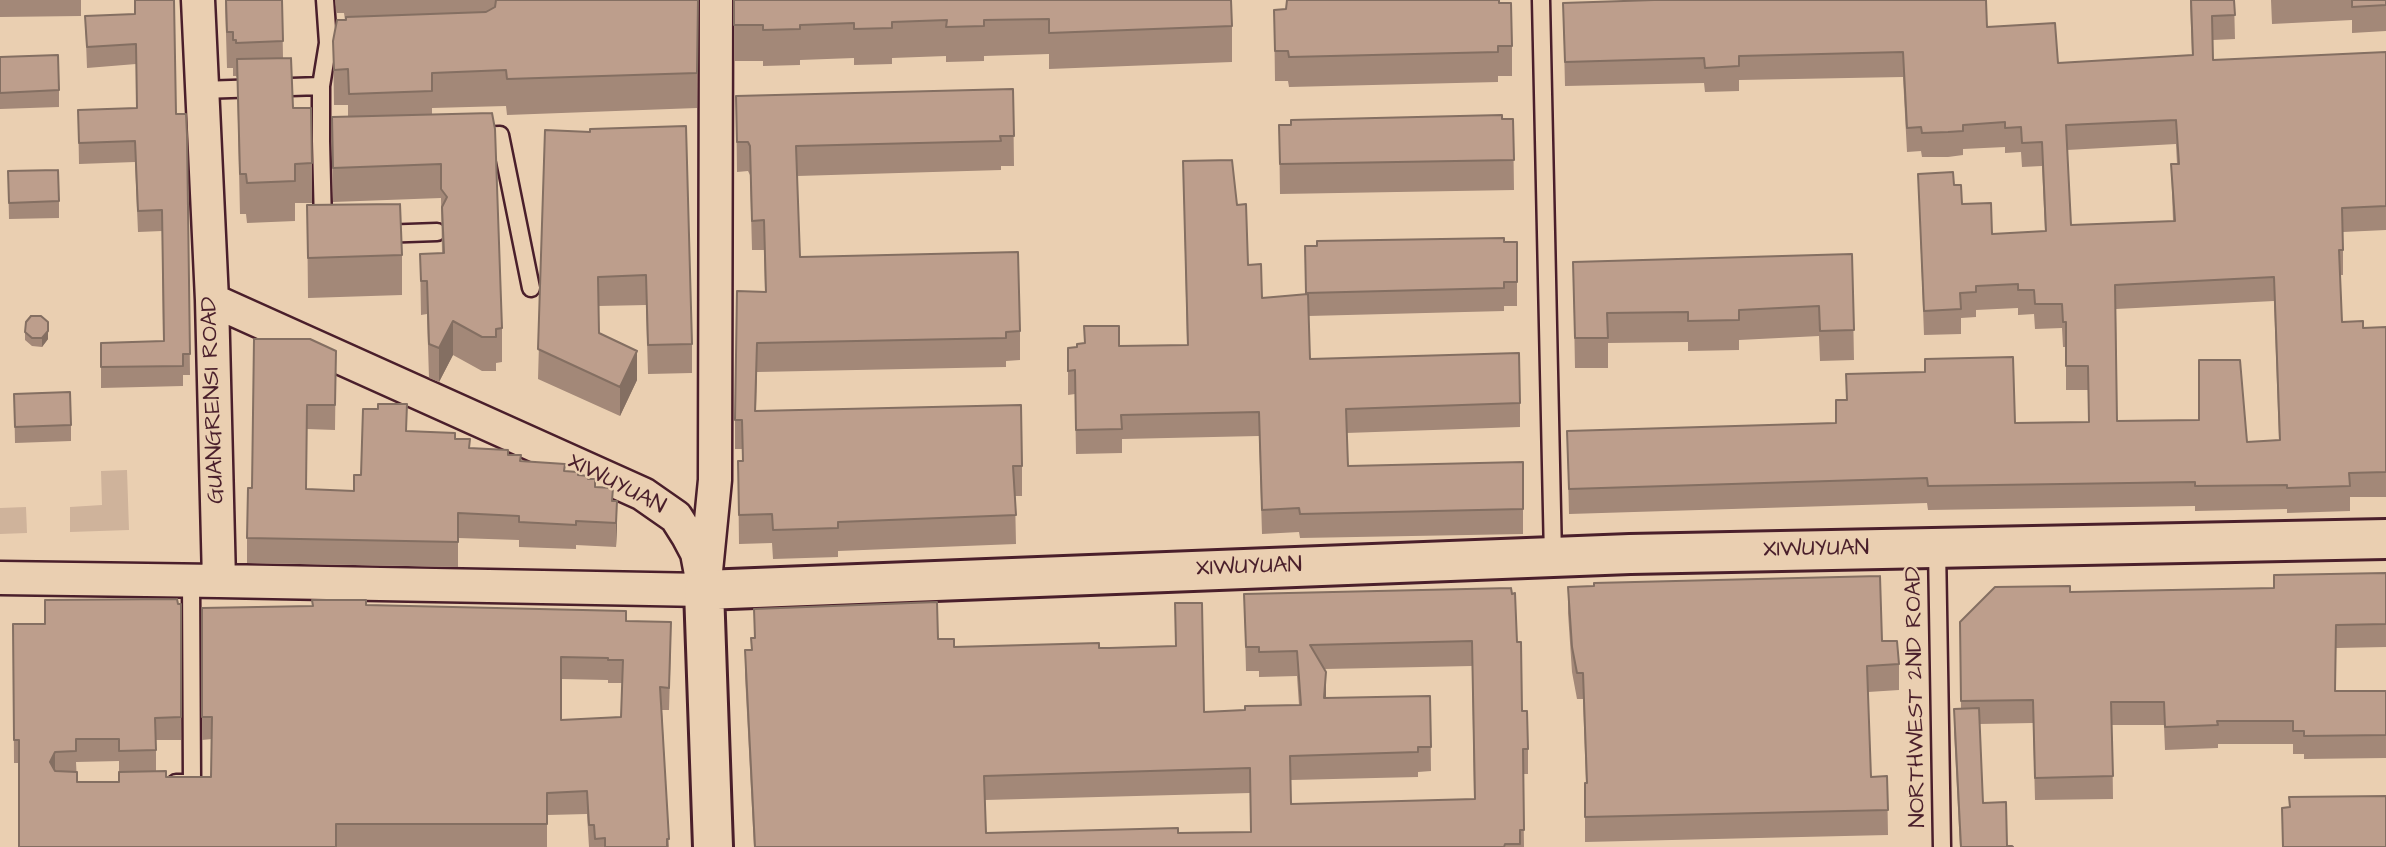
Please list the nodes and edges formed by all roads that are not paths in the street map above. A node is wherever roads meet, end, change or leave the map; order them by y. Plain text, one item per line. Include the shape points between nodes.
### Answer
1 (198, 0) edge
2 (325, 0) edge
3 (716, 0) edge
4 (1541, 0) edge
5 (321, 86) junction
6 (201, 90) junction
7 (459, 136) edge
8 (436, 232) dead end
9 (361, 235) edge
10 (336, 236) edge
11 (531, 288) dead end
12 (212, 300) junction
13 (2386, 539) edge
14 (1937, 547) junction
15 (1553, 557) junction
16 (0, 578) edge
17 (205, 581) junction
18 (705, 590) junction
19 (166, 783) edge
20 (713, 847) edge
21 (1942, 847) edge

1 - 6 street, GUANGRENSI ROAD
2 - 5 lane via 334,43
3 - 18 street via 715,480
4 - 15 lane
5 - 6 lane
5 - 10 lane via 328,141 324,236
6 - 12 street, GUANGRENSI ROAD
7 - 11 lane via 500,135
8 - 9 lane
12 - 17 street, GUANGRENSI ROAD
12 - 18 street, XIWUYUAN via 643,494 676,517 697,553
13 - 14 street, XIWUYUAN
14 - 15 street, XIWUYUAN
14 - 21 lane, NORTHWEST 2ND ROAD
15 - 18 street, XIWUYUAN
16 - 17 street
17 - 18 street
17 - 19 lane via 192,782
18 - 20 street

